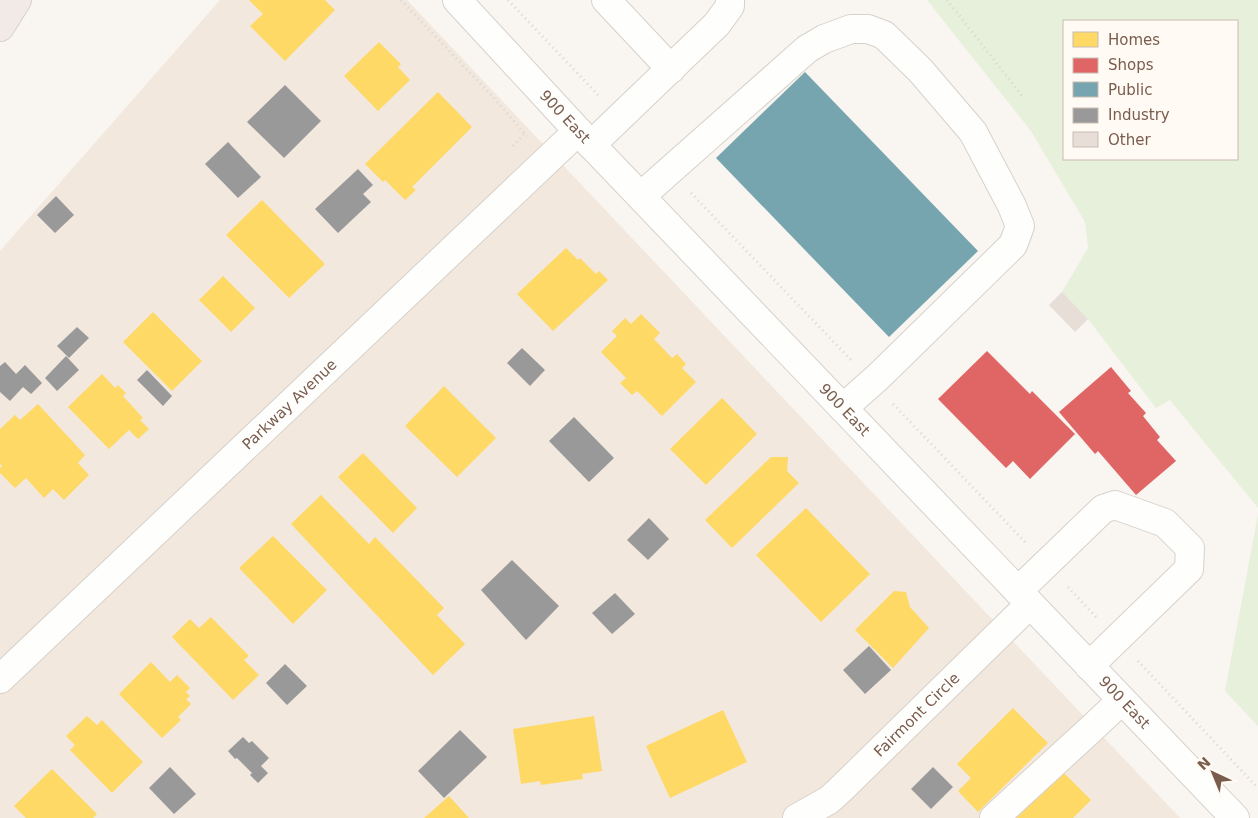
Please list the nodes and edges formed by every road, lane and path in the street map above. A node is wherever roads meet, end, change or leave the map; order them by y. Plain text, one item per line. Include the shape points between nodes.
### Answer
1 (17, 0) edge
2 (401, 0) edge
3 (457, 0) edge
4 (606, 0) edge
5 (730, 0) edge
6 (947, 0) edge
7 (0, 28) edge
8 (671, 69) junction
9 (1023, 97) dead end
10 (584, 138) junction
11 (530, 140) dead end
12 (641, 196) junction
13 (843, 408) junction
14 (1024, 598) junction
15 (1089, 666) junction
16 (0, 679) edge
17 (1122, 700) junction
18 (1228, 816) edge
19 (797, 818) edge
20 (994, 818) edge

1 - 7 highway
2 - 11 path
3 - 10 street, 900 East
4 - 8 street
5 - 8 street, Parkway Avenue via 730,6 717,24
6 - 9 path
8 - 10 street, Parkway Avenue
10 - 12 street, 900 East
10 - 16 street, Parkway Avenue
12 - 13 street, 900 East
12 - 13 street via 780,72 824,38 851,29 868,29 884,35 920,70 973,132 1020,226 1013,245
13 - 14 street, 900 East
14 - 15 street, 900 East
14 - 15 street, Fairmont Circle via 1103,509 1115,505 1165,523 1190,548 1189,568
14 - 19 street, Fairmont Circle via 840,790
15 - 17 street, 900 East
17 - 18 street, 900 East
17 - 20 street

